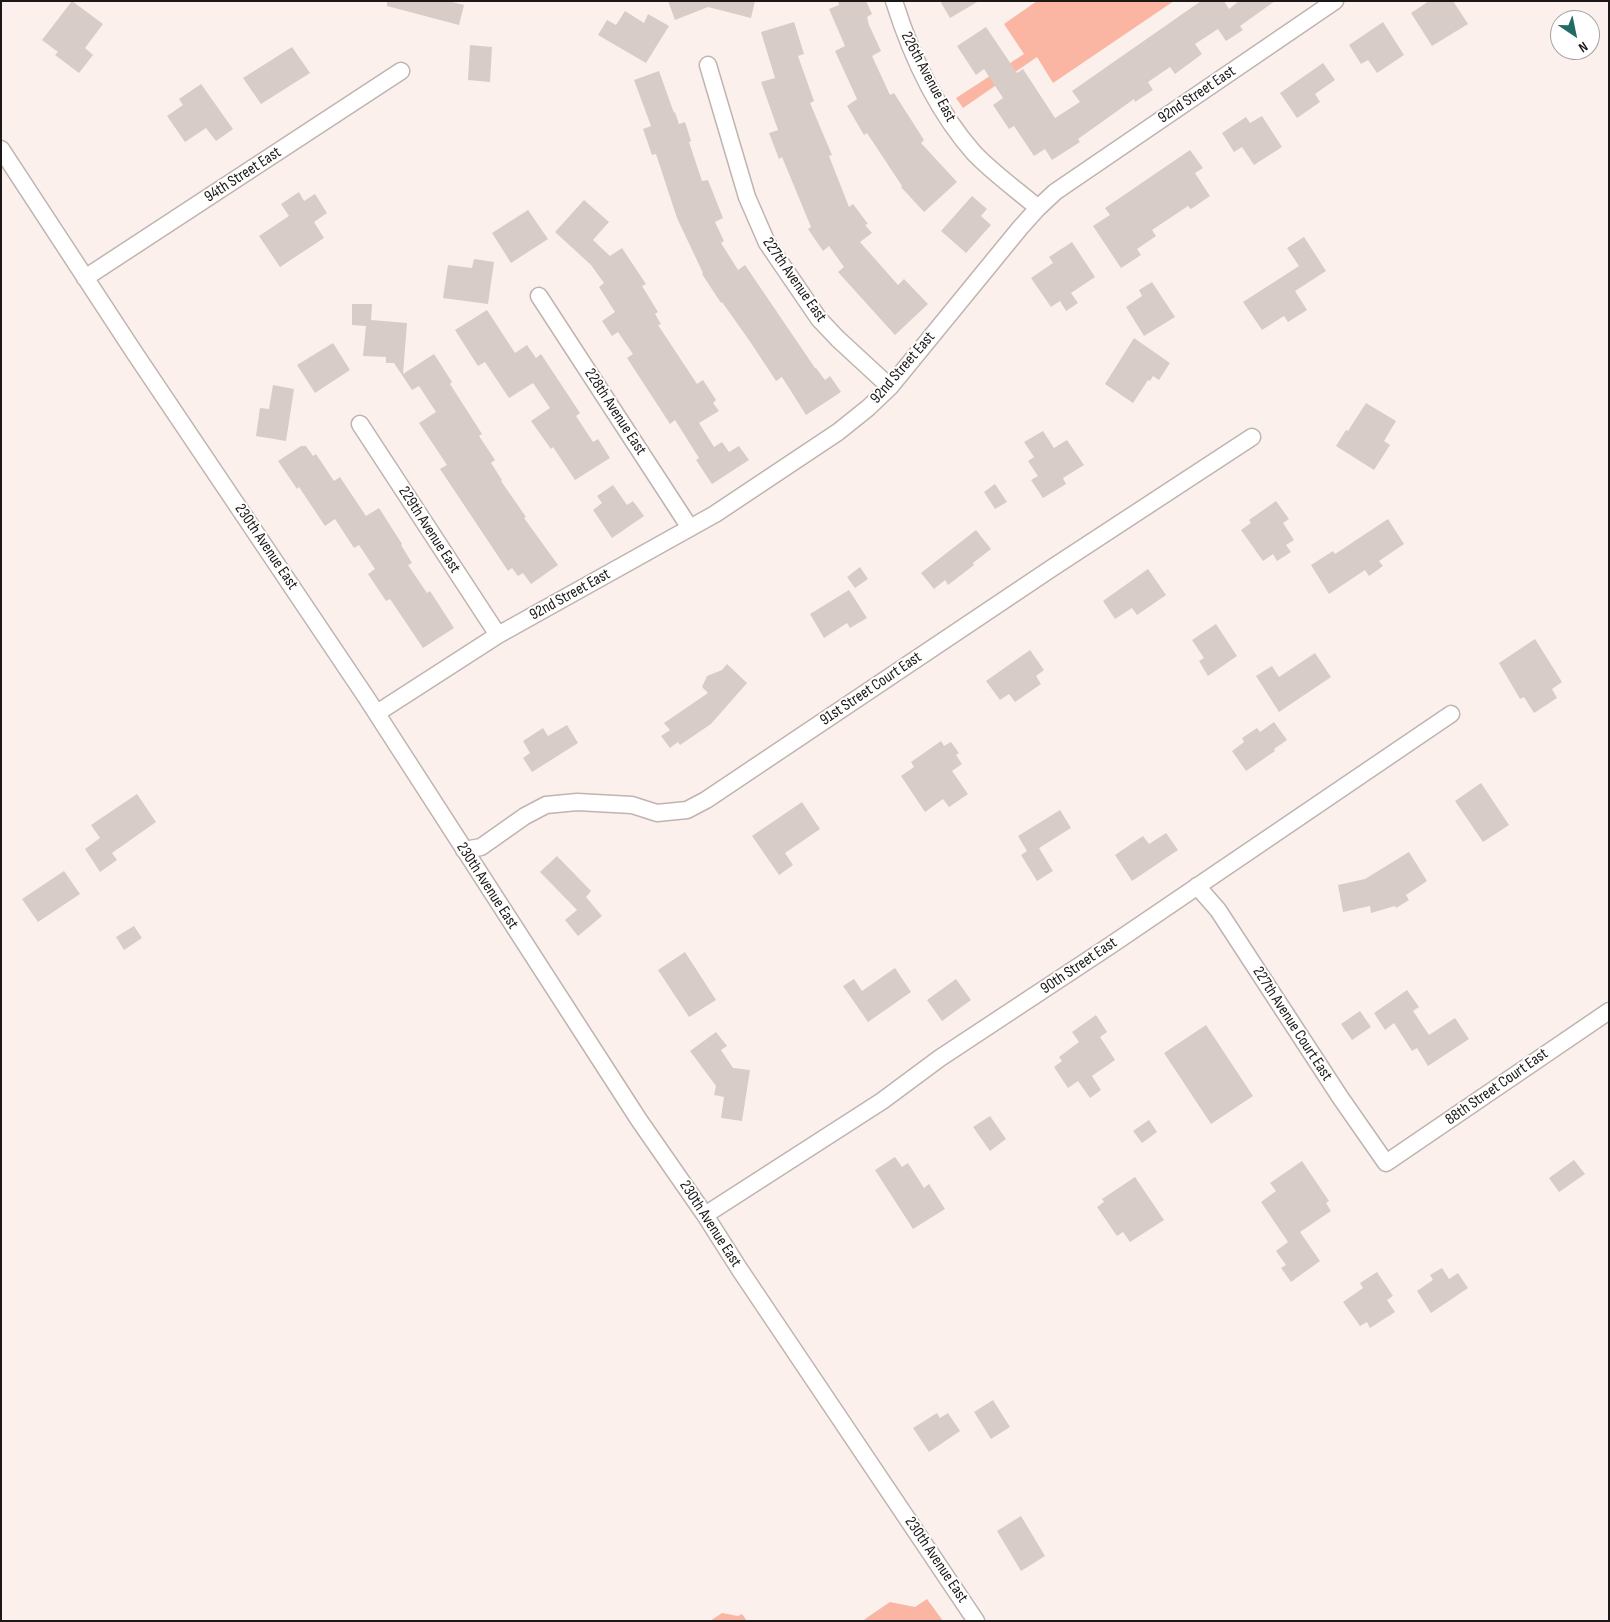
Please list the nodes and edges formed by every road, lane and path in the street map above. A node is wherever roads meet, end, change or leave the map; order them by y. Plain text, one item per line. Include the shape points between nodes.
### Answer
1 (894, 1) edge
2 (1335, 1) edge
3 (708, 65) dead end
4 (401, 72) dead end
5 (1, 149) edge
6 (1038, 208) junction
7 (85, 278) junction
8 (539, 296) dead end
9 (890, 387) junction
10 (360, 424) dead end
11 (1252, 437) dead end
12 (690, 528) junction
13 (498, 635) junction
14 (377, 713) junction
15 (1451, 714) dead end
16 (464, 850) junction
17 (1197, 886) junction
18 (1609, 1011) edge
19 (1386, 1163) joint
20 (705, 1214) junction
21 (976, 1621) edge

1 - 6 street, 226th Avenue East via 906,38 939,104 975,153
2 - 6 street, 92nd Street East via 1055,192
3 - 9 street, 227th Avenue East via 744,189 766,243 819,318
4 - 7 street, 94th Street East
5 - 7 street, 230th Avenue East
6 - 9 street, 92nd Street East
7 - 14 street, 230th Avenue East
8 - 12 street, 228th Avenue East
9 - 12 street, 92nd Street East via 838,432
10 - 13 street, 229th Avenue East
11 - 16 street, 91st Street Court East via 687,810 657,813 632,805 577,802 546,806 525,816 481,847
12 - 13 street, 92nd Street East
13 - 14 street, 92nd Street East
14 - 16 street, 230th Avenue East
15 - 17 street, 90th Street East
16 - 20 street, 230th Avenue East via 639,1120
17 - 19 street, 227th Avenue Court East via 1218,910
17 - 20 street, 90th Street East via 940,1058 882,1101
18 - 19 street, 88th Street Court East
20 - 21 street, 230th Avenue East

